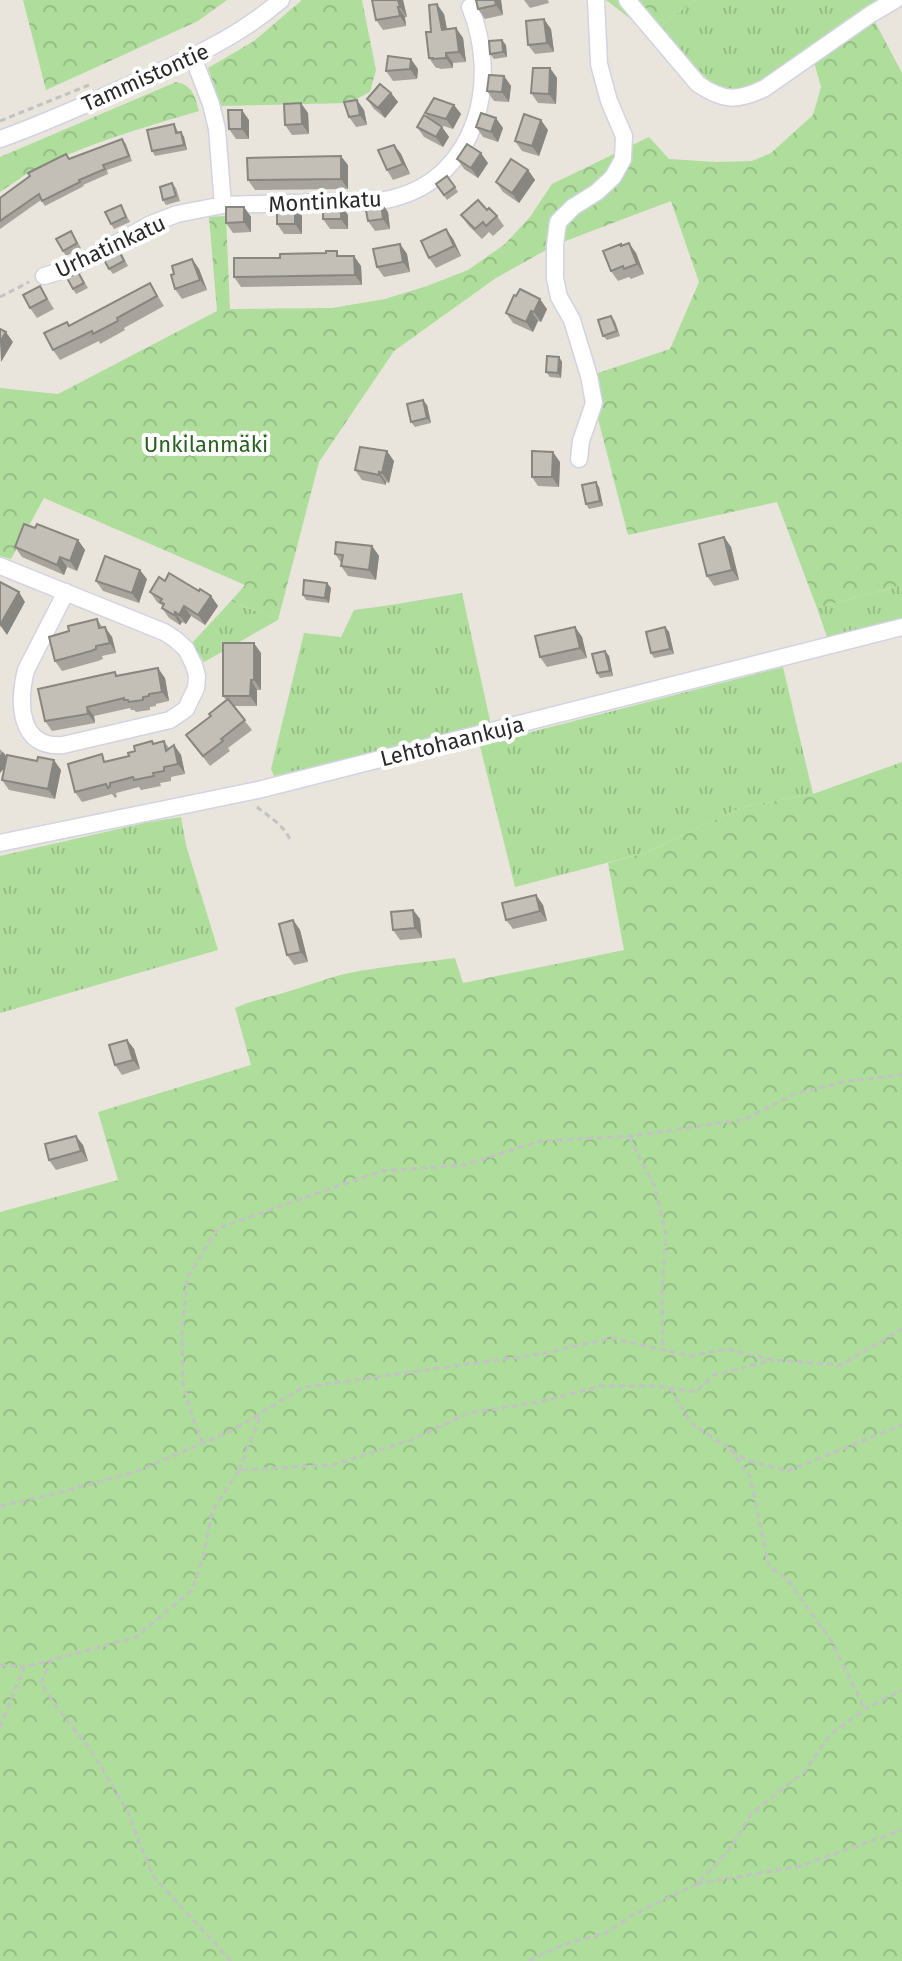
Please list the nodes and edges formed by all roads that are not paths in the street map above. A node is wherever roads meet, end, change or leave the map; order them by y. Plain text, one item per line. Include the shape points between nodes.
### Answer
1 (281, 0) edge
2 (596, 0) edge
3 (627, 0) edge
4 (895, 0) edge
5 (470, 7) dead end
6 (193, 57) junction
7 (0, 139) edge
8 (223, 205) junction
9 (44, 276) road end
10 (579, 459) dead end
11 (0, 566) edge
12 (66, 592) junction
13 (902, 627) edge
14 (0, 843) edge

1 - 6 street, Tammistontie
2 - 10 street via 599,64 624,136 623,159 613,177 558,222 557,288 572,320 594,403
3 - 4 street via 698,84 732,99 765,88
5 - 8 street, Montinkatu via 481,47 480,106 464,146 433,179 379,201
6 - 7 street, Tammistontie
6 - 8 street via 217,129
8 - 9 street, Urhatinkatu via 151,224 71,268
11 - 12 street
12 - 12 street via 175,639 191,657 197,676 186,709 170,720 63,745 45,745 31,735 21,705 23,682
13 - 14 street, Lehtohaankuja via 244,793

